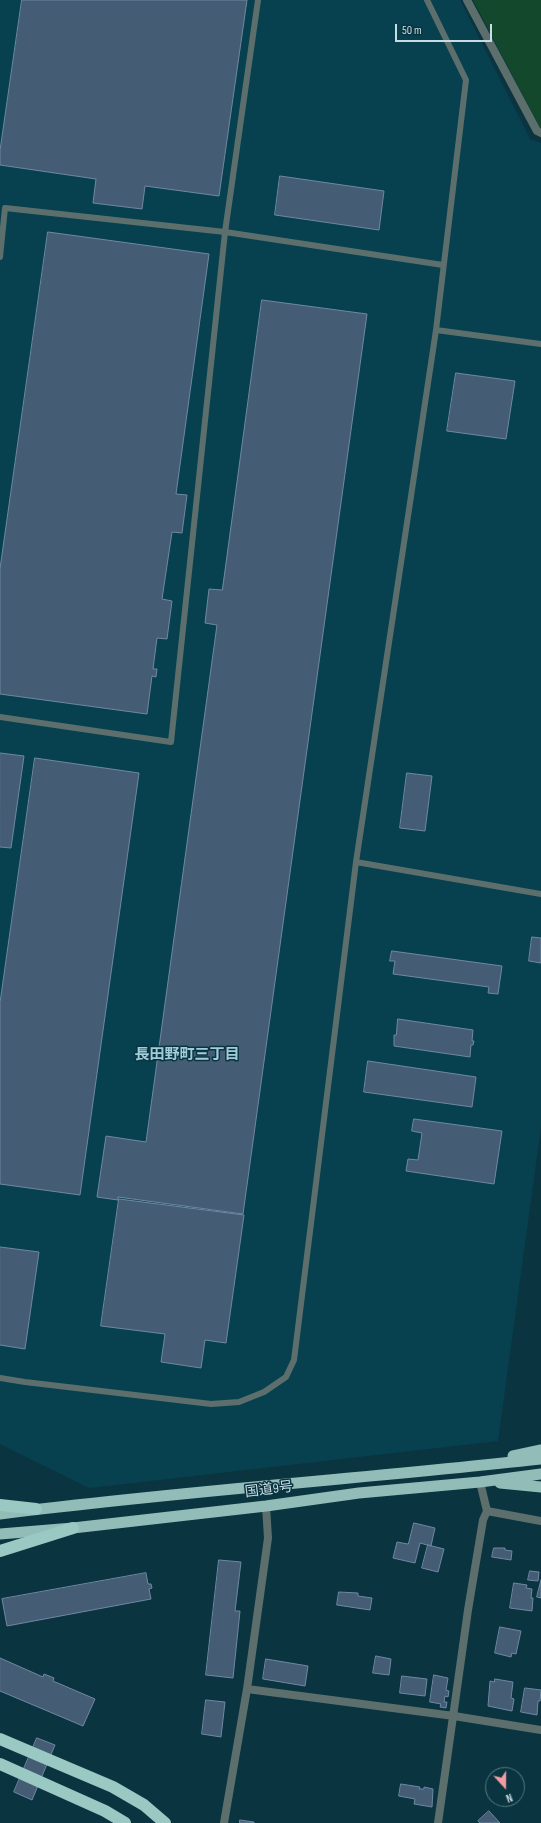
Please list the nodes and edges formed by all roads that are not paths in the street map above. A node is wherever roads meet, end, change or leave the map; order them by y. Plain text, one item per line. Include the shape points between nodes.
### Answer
1 (258, 0) edge
2 (427, 0) edge
3 (467, 0) edge
4 (541, 133) edge
5 (225, 232) junction
6 (0, 257) edge
7 (443, 265) junction
8 (436, 330) junction
9 (541, 344) edge
10 (0, 716) edge
11 (356, 862) junction
12 (541, 894) edge
13 (0, 1378) edge
14 (541, 1450) edge
15 (541, 1459) edge
16 (452, 1469) junction
17 (541, 1474) edge
18 (480, 1482) junction
19 (541, 1487) edge
20 (0, 1505) edge
21 (266, 1506) junction
22 (36, 1509) junction
23 (487, 1511) junction
24 (0, 1514) edge
25 (541, 1521) edge
26 (73, 1528) junction
27 (0, 1534) edge
28 (0, 1551) edge
29 (247, 1689) junction
30 (454, 1716) junction
31 (541, 1730) edge
32 (0, 1740) edge
33 (0, 1764) edge
34 (125, 1823) edge
35 (165, 1823) edge
36 (224, 1823) edge
37 (438, 1823) edge

1 - 5 lane
2 - 7 lane via 466,80
3 - 4 street via 537,132
5 - 6 lane via 6,208
5 - 7 lane
5 - 10 lane via 171,742
7 - 8 lane
8 - 9 lane
8 - 11 lane
11 - 12 lane
11 - 13 lane via 294,1360 286,1377 264,1392 239,1402 211,1404
14 - 16 highway
15 - 16 highway, 国道9号
16 - 22 highway, 国道9号
17 - 18 highway, 国道9号
18 - 19 highway
18 - 21 highway, 国道9号 via 359,1493
18 - 23 street
20 - 22 highway
21 - 26 highway, 国道9号
21 - 29 street via 268,1538
22 - 24 highway, 国道9号
23 - 25 street
23 - 30 street via 483,1520 469,1603
26 - 27 highway, 国道9号
26 - 28 highway
29 - 30 street
29 - 36 street
30 - 31 street
30 - 37 street
32 - 35 highway via 114,1787 144,1805
33 - 34 highway via 105,1811

